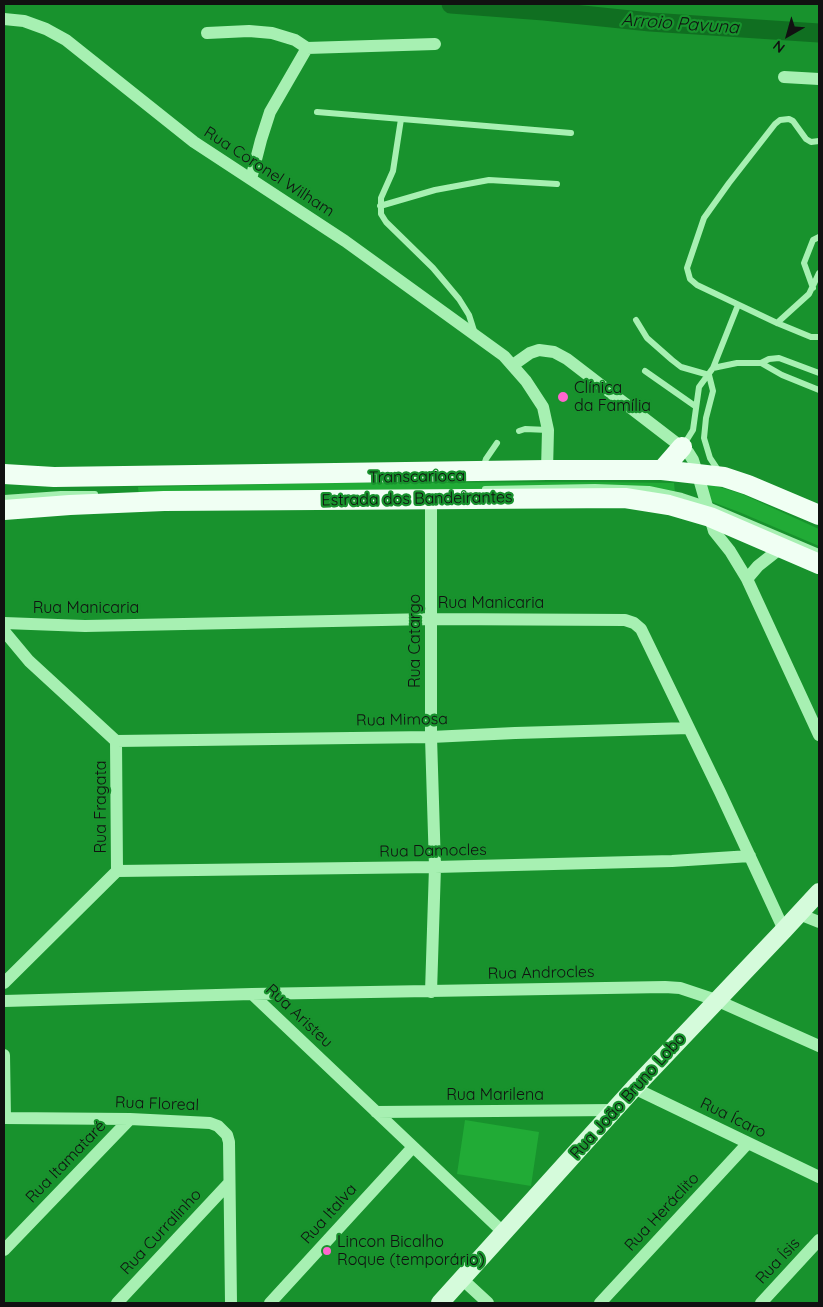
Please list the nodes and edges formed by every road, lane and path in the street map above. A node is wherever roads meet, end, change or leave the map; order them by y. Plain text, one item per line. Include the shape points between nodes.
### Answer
1 (4, 19) edge
2 (207, 33) dead end
3 (435, 44) dead end
4 (307, 48) junction
5 (784, 77) dead end
6 (819, 80) edge
7 (317, 112) dead end
8 (401, 119) junction
9 (570, 133) dead end
10 (819, 141) edge
11 (251, 178) junction
12 (558, 184) dead end
13 (380, 206) junction
14 (819, 237) edge
15 (819, 273) edge
16 (813, 288) junction
17 (738, 305) junction
18 (636, 320) dead end
19 (778, 322) junction
20 (476, 335) junction
21 (819, 337) edge
22 (761, 363) junction
23 (513, 365) junction
24 (713, 368) junction
25 (645, 371) dead end
26 (819, 373) edge
27 (709, 375) junction
28 (819, 390) edge
29 (695, 406) junction
30 (548, 430) junction
31 (520, 431) dead end
32 (497, 443) dead end
33 (682, 446) junction
34 (547, 470) junction
35 (4, 474) edge
36 (662, 475) junction
37 (606, 478) dead end
38 (708, 479) junction
39 (481, 480) junction
40 (280, 481) dead end
41 (290, 481) dead end
42 (103, 494) dead end
43 (4, 498) edge
44 (431, 500) junction
45 (4, 510) edge
46 (708, 510) junction
47 (819, 515) edge
48 (782, 547) junction
49 (819, 552) edge
50 (819, 564) edge
51 (747, 579) junction
52 (431, 619) junction
53 (4, 624) edge
54 (4, 631) edge
55 (689, 728) junction
56 (819, 735) edge
57 (431, 737) junction
58 (116, 741) junction
59 (750, 856) junction
60 (434, 867) junction
61 (117, 871) junction
62 (819, 892) edge
63 (799, 914) junction
64 (819, 922) edge
65 (784, 930) junction
66 (4, 983) edge
67 (431, 992) junction
68 (252, 994) junction
69 (716, 1000) junction
70 (4, 1001) edge
71 (819, 1046) edge
72 (4, 1055) edge
73 (634, 1088) junction
74 (614, 1110) junction
75 (376, 1112) junction
76 (4, 1118) edge
77 (130, 1118) junction
78 (748, 1143) junction
79 (413, 1147) junction
80 (819, 1176) edge
81 (229, 1182) junction
82 (504, 1233) junction
83 (819, 1240) edge
84 (4, 1250) edge
85 (462, 1279) junction
86 (117, 1303) edge
87 (231, 1303) edge
88 (270, 1303) edge
89 (440, 1303) edge
90 (488, 1303) edge
91 (600, 1303) edge
92 (761, 1303) edge

1 - 11 street, Rua Coronel Wilham via 24,21 66,40 194,142
2 - 4 street via 272,32
3 - 4 street
4 - 11 street via 270,112
5 - 6 street
7 - 8 lane
8 - 9 lane
8 - 13 lane via 393,172
10 - 17 lane via 806,139 793,121 780,120 704,218 687,268 690,279
11 - 20 street, Rua Coronel Wilham
12 - 13 lane via 489,180 435,190
13 - 20 lane via 386,222 459,299
14 - 16 lane via 813,240 804,263
15 - 16 lane
16 - 19 lane
17 - 19 lane
17 - 24 lane
18 - 27 lane via 647,338 672,360 691,371
19 - 21 lane
20 - 23 street, Rua Coronel Wilham
22 - 24 lane via 736,363
22 - 26 lane via 779,358
22 - 28 lane
23 - 30 street, Rua Coronel Wilham via 543,407
23 - 33 street via 539,350 554,352
24 - 27 lane
25 - 29 lane
27 - 29 lane via 699,387
27 - 38 lane via 713,391 704,438 710,458
29 - 33 lane via 693,430
30 - 31 lane
30 - 34 street, Rua Coronel Wilham
32 - 39 lane via 486,459
33 - 36 main road
33 - 38 street
34 - 36 main road, Estrada dos Bandeirantes
34 - 39 main road, Estrada dos Bandeirantes
35 - 39 main road, Estrada dos Bandeirantes
36 - 37 lane
36 - 38 main road, Estrada dos Bandeirantes
38 - 46 street
38 - 47 main road, Estrada dos Bandeirantes via 748,485
39 - 46 lane, Transcarioca via 649,489 682,496
40 - 41 lane
42 - 43 lane
44 - 45 main road, Estrada dos Bandeirantes via 164,501
44 - 46 main road, Estrada dos Bandeirantes via 625,498
44 - 52 street, Rua Catargo
46 - 48 main road, Estrada dos Bandeirantes
46 - 49 lane, Transcarioca
46 - 51 street via 714,531
48 - 50 main road, Estrada dos Bandeirantes
48 - 51 street
51 - 56 street
52 - 53 street, Rua Manicaria via 85,626
52 - 55 street, Rua Manicaria via 625,620 634,623 641,629
52 - 57 street, Rua Catargo
54 - 58 street, Rua Fragata via 29,661
55 - 57 street, Rua Mimosa
55 - 59 street, Rua Manicaria
57 - 58 street, Rua Mimosa
57 - 60 street, Rua Catargo
58 - 61 street, Rua Fragata
59 - 60 street, Rua Damocles
59 - 65 street, Rua Manicaria
60 - 61 street, Rua Damocles
60 - 67 street, Rua Catargo
61 - 66 street, Rua Fragata
62 - 63 street, Rua João Bruno Lobo
63 - 64 street
63 - 65 street, Rua João Bruno Lobo
65 - 69 street, Rua João Bruno Lobo
67 - 68 street, Rua Androcles
67 - 69 street, Rua Androcles via 665,987 680,988
68 - 70 street, Rua Aristeu
68 - 75 street, Rua Aristeu
69 - 71 street, Rua Androcles
69 - 73 street, Rua João Bruno Lobo
72 - 76 street
73 - 74 street, Rua João Bruno Lobo
73 - 78 street, Rua Ícaro
74 - 75 street, Rua Marilena
74 - 82 street, Rua João Bruno Lobo
75 - 79 street, Rua Aristeu
76 - 77 street, Rua Floreal
77 - 81 street, Rua Floreal via 218,1126 227,1134
77 - 84 street, Rua Itamataré
78 - 80 street, Rua Ícaro
78 - 91 street, Rua Heráclito
79 - 82 street, Rua Aristeu
79 - 88 street, Rua Italva
81 - 86 street, Rua Curralinho
81 - 87 street, Rua Floreal
82 - 85 street, Rua João Bruno Lobo
83 - 92 street, Rua Ísis
85 - 89 street, Rua João Bruno Lobo
85 - 90 street

